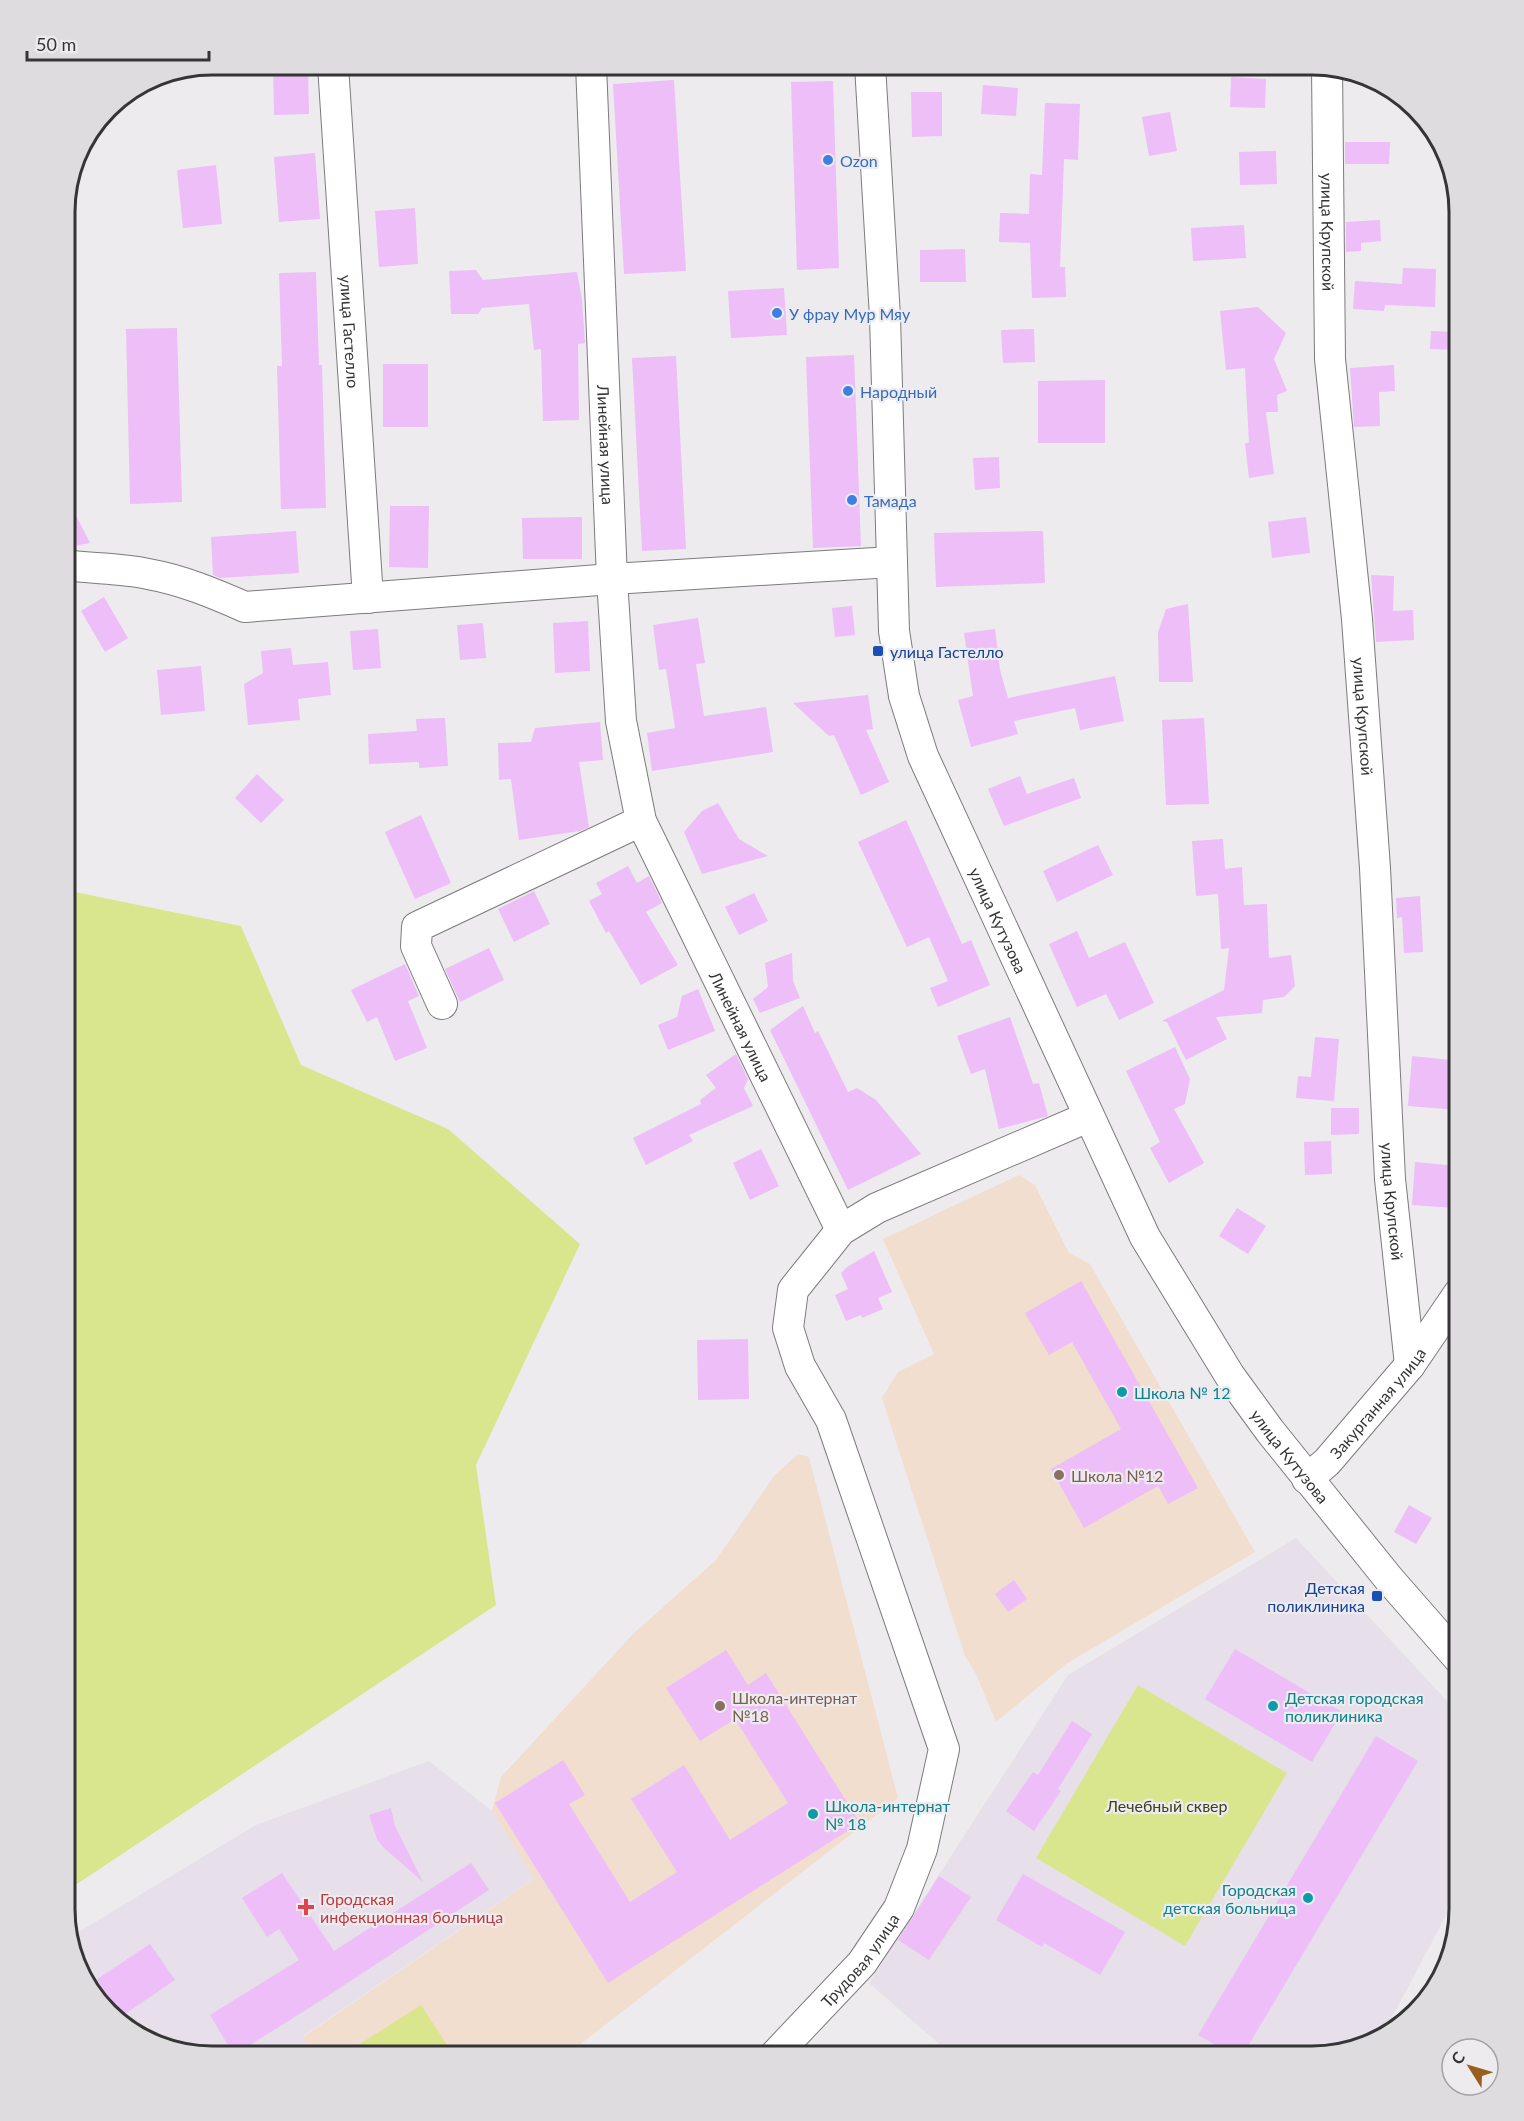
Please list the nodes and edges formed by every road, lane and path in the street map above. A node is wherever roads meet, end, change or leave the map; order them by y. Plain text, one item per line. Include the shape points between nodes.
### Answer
1 (334, 75) edge
2 (591, 75) edge
3 (871, 75) edge
4 (1327, 76) edge
5 (892, 562) junction
6 (75, 566) edge
7 (612, 579) junction
8 (368, 598) junction
9 (641, 821) junction
10 (442, 1004) dead end
11 (1088, 1117) junction
12 (841, 1230) junction
13 (1449, 1309) edge
14 (1410, 1365) junction
15 (1307, 1479) junction
16 (1449, 1647) edge
17 (783, 2046) edge

1 - 8 street, улица Гастелло
2 - 7 street, Линейная улица
3 - 5 street, улица Кутузова via 885,317
4 - 14 street, улица Крупской via 1330,359 1357,619 1375,868 1390,1179
5 - 7 street
5 - 11 street, улица Кутузова via 894,631 904,696 922,756
6 - 8 street via 146,573 196,585 245,607
7 - 8 street
7 - 9 street, Линейная улица via 621,721
9 - 10 street via 417,927 416,946
9 - 12 street, Линейная улица
11 - 12 street, Трудовая улица via 877,1208
11 - 15 street, улица Кутузова via 1145,1237 1230,1376
12 - 17 street, Трудовая улица via 793,1290 788,1328 800,1366 831,1420 944,1749 922,1849 899,1908 862,1963
13 - 14 street, Закурганная улица
14 - 15 street, Закурганная улица via 1327,1462
15 - 16 street, улица Кутузова

